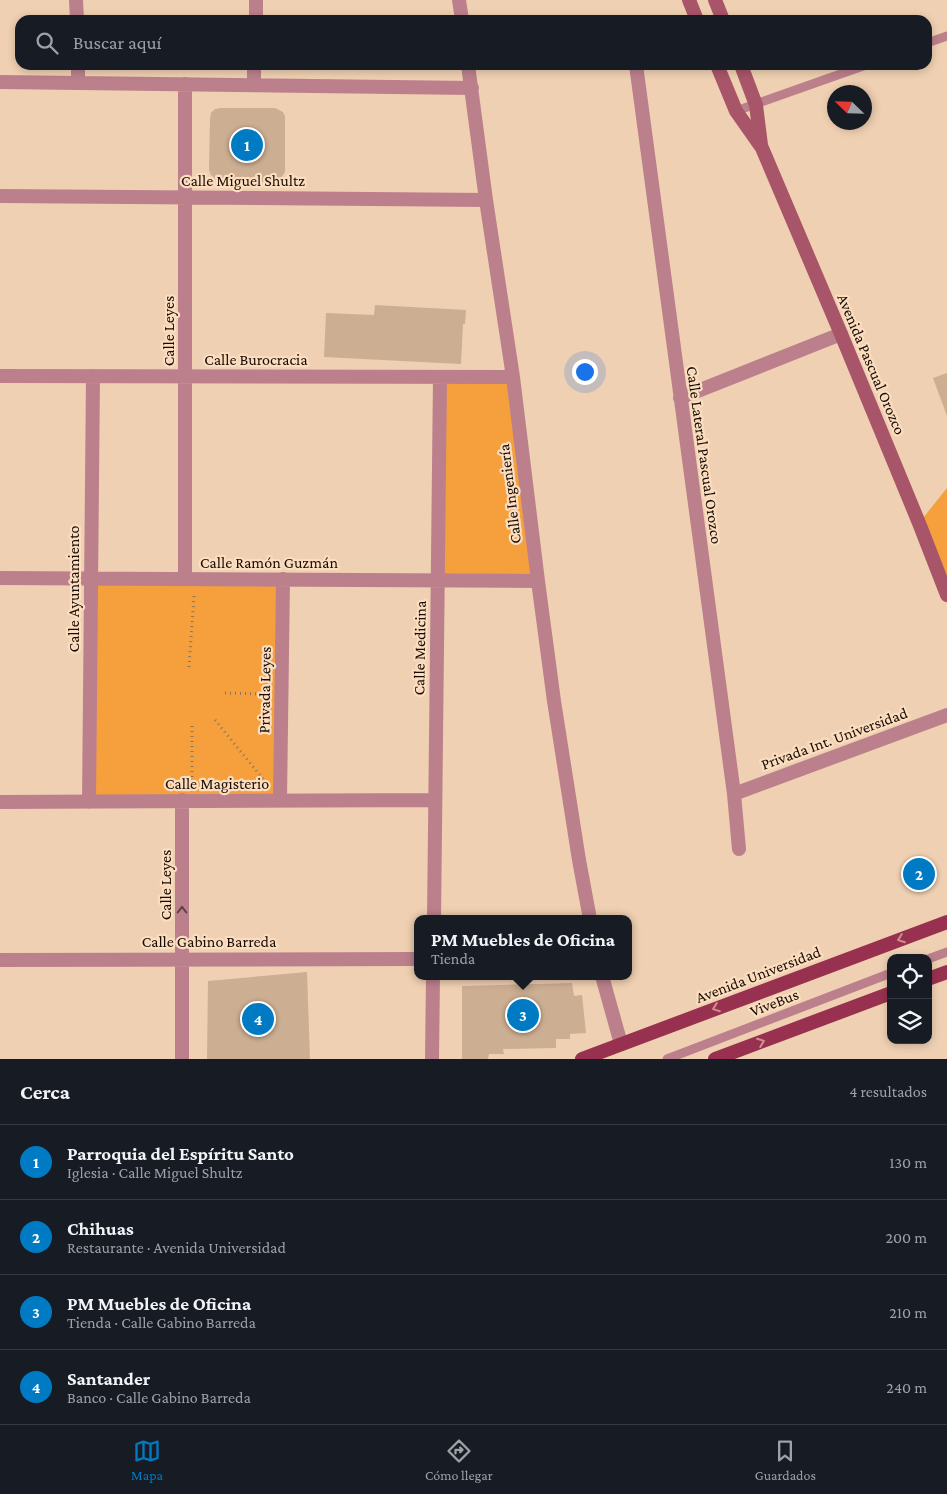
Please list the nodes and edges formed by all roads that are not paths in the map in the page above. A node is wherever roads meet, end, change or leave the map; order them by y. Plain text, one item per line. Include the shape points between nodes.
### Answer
1 (76, 0) edge
2 (256, 0) edge
3 (459, 0) edge
4 (689, 0) edge
5 (715, 0) edge
6 (76, 15) edge
7 (256, 15) edge
8 (461, 15) edge
9 (696, 15) edge
10 (721, 15) edge
11 (947, 36) edge
12 (932, 41) edge
13 (78, 70) edge
14 (254, 70) edge
15 (469, 70) edge
16 (637, 70) edge
17 (719, 70) edge
18 (742, 70) edge
19 (852, 70) edge
20 (0, 82) edge
21 (78, 82) junction
22 (185, 84) junction
23 (254, 84) junction
24 (472, 88) junction
25 (756, 105) junction
26 (736, 112) junction
27 (762, 148) junction
28 (0, 196) edge
29 (186, 197) junction
30 (486, 200) junction
31 (841, 334) junction
32 (0, 376) edge
33 (92, 376) junction
34 (185, 376) junction
35 (440, 377) junction
36 (513, 378) junction
37 (680, 398) junction
38 (0, 578) edge
39 (90, 578) junction
40 (190, 579) junction
41 (283, 580) junction
42 (437, 581) junction
43 (538, 581) junction
44 (947, 595) edge
45 (947, 715) edge
46 (734, 794) junction
47 (187, 800) junction
48 (280, 800) junction
49 (435, 800) junction
50 (0, 802) edge
51 (89, 802) junction
52 (739, 849) dead end
53 (434, 915) edge
54 (589, 915) edge
55 (945, 919) edge
56 (947, 952) edge
57 (932, 958) edge
58 (182, 959) junction
59 (414, 959) edge
60 (0, 960) edge
61 (947, 972) edge
62 (887, 976) edge
63 (932, 978) edge
64 (433, 980) edge
65 (603, 980) edge
66 (887, 995) edge
67 (621, 1044) junction
68 (182, 1059) edge
69 (432, 1059) edge
70 (582, 1059) edge
71 (668, 1059) edge
72 (716, 1059) edge

1 - 6 street
2 - 7 street
3 - 8 street
4 - 9 main road
5 - 10 main road
11 - 12 lane
13 - 21 street
14 - 23 street
15 - 24 street, Calle Ingeniería
16 - 37 street, Calle Lateral Pascual Orozco
17 - 26 main road, Avenida Pascual Orozco
18 - 25 main road, Avenida Pascual Orozco
19 - 25 lane
20 - 21 street
21 - 22 street
22 - 23 street
22 - 29 street, Calle Leyes
23 - 24 street
24 - 30 street, Calle Ingeniería
25 - 26 lane
25 - 27 main road, Avenida Pascual Orozco
26 - 27 main road, Avenida Pascual Orozco
27 - 31 main road, Avenida Pascual Orozco
28 - 29 street, Calle Miguel Shultz
29 - 30 street, Calle Miguel Shultz
29 - 34 street, Calle Leyes
30 - 36 street, Calle Ingeniería
31 - 37 street
31 - 44 main road, Avenida Pascual Orozco
32 - 33 street, Calle Burocracia
33 - 34 street, Calle Burocracia
33 - 39 street, Calle Ayuntamiento
34 - 35 street, Calle Burocracia
34 - 40 street, Calle Leyes
35 - 36 street, Calle Burocracia
35 - 42 street, Calle Medicina
36 - 43 street, Calle Ingeniería
37 - 46 street, Calle Lateral Pascual Orozco
38 - 39 street, Calle Ramón Guzmán
39 - 40 street, Calle Ramón Guzmán
39 - 51 street, Calle Ayuntamiento
40 - 41 street, Calle Ramón Guzmán
41 - 42 street, Calle Ramón Guzmán
41 - 48 street, Privada Leyes
42 - 43 street, Calle Ramón Guzmán
42 - 49 street, Calle Medicina
43 - 54 street, Calle Ingeniería
45 - 46 street, Privada Int. Universidad
46 - 52 street, Calle Lateral Pascual Orozco
47 - 48 street, Calle Magisterio
47 - 51 street, Calle Magisterio
58 -> 47 street, Calle Leyes
48 - 49 street, Calle Magisterio
49 - 53 street, Calle Medicina
50 - 51 street, Calle Magisterio
55 -> 67 main road, Avenida Universidad
56 - 57 lane
58 - 59 street, Calle Gabino Barreda
58 - 60 street, Calle Gabino Barreda
58 - 68 street, Calle Leyes
61 - 63 main road
62 - 71 lane, ViveBus
64 - 69 street
65 - 67 street
72 -> 66 main road
67 - 70 main road, Avenida Universidad

